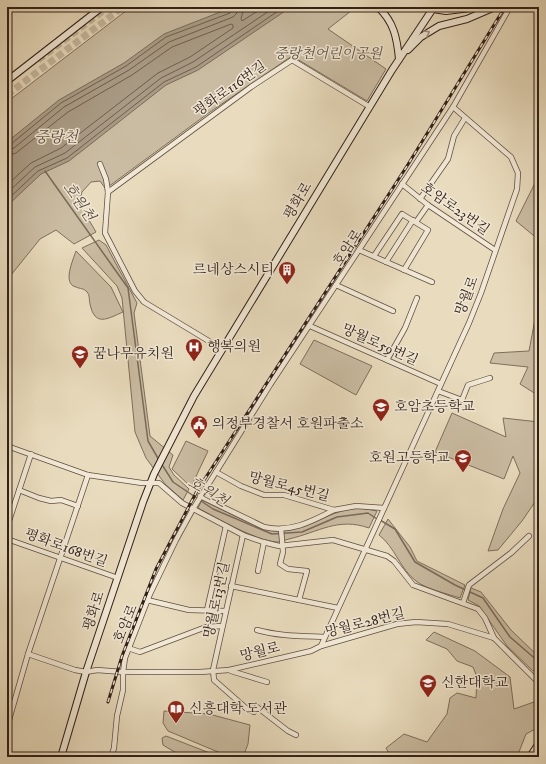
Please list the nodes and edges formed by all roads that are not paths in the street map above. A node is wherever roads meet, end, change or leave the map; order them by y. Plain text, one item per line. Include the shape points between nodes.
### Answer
1 (102, 7) edge
2 (378, 7) edge
3 (420, 7) edge
4 (479, 7) edge
5 (495, 7) edge
6 (510, 7) edge
7 (432, 10) junction
8 (399, 59) junction
9 (7, 81) edge
10 (370, 107) junction
11 (453, 107) junction
12 (465, 118) junction
13 (100, 164) dead end
14 (402, 184) junction
15 (108, 192) junction
16 (420, 199) junction
17 (428, 205) junction
18 (415, 221) junction
19 (360, 250) junction
20 (495, 250) junction
21 (374, 256) junction
22 (386, 262) junction
23 (404, 270) junction
24 (432, 282) dead end
25 (336, 285) junction
26 (417, 298) dead end
27 (393, 311) dead end
28 (310, 326) junction
29 (222, 349) junction
30 (387, 360) junction
31 (490, 378) dead end
32 (441, 384) junction
33 (438, 391) junction
34 (7, 446) edge
35 (31, 454) junction
36 (216, 472) junction
37 (88, 475) junction
38 (151, 482) junction
39 (19, 490) junction
40 (200, 497) junction
41 (78, 506) junction
42 (193, 508) junction
43 (384, 508) junction
44 (334, 510) junction
45 (226, 526) junction
46 (7, 527) edge
47 (281, 529) junction
48 (243, 535) junction
49 (529, 536) dead end
50 (7, 539) edge
51 (264, 542) junction
52 (282, 546) junction
53 (365, 550) junction
54 (60, 558) junction
55 (258, 571) dead end
56 (118, 578) junction
57 (231, 586) junction
58 (148, 600) junction
59 (298, 600) junction
60 (463, 603) junction
61 (338, 608) junction
62 (207, 610) junction
63 (226, 611) junction
64 (222, 626) junction
65 (257, 630) dead end
66 (324, 638) junction
67 (494, 638) junction
68 (321, 646) junction
69 (128, 648) junction
70 (28, 654) junction
71 (213, 670) junction
72 (229, 670) junction
73 (86, 672) junction
74 (123, 672) junction
75 (267, 682) dead end
76 (539, 683) edge
77 (7, 727) edge
78 (296, 735) dead end
79 (539, 745) edge
80 (61, 757) edge
81 (111, 757) edge
82 (531, 757) edge

1 - 9 main road
2 - 8 main road via 387,15 393,26
3 - 7 main road
4 - 7 main road via 446,12
8 -> 5 main road via 420,37 439,26 467,19
6 - 11 street, 호암로
7 - 8 main road, 평화로
8 - 10 main road, 평화로
10 - 15 street, 평화로116번길 via 292,60 248,89
10 - 29 main road, 평화로
11 - 12 street, 망월로
11 - 14 street, 호암로
12 - 16 street via 454,136 448,159
12 - 20 street, 망월로 via 511,157 518,173 517,189
13 - 15 street
14 - 16 street, 호암로23번길
14 - 19 street, 호암로
15 - 29 street via 105,233 135,291 144,302
16 - 17 street, 호암로23번길
17 - 18 street
17 - 20 street, 호암로23번길
18 - 21 street via 402,214
18 - 22 street
18 - 23 street via 428,230
19 - 21 street
19 - 25 street, 호암로
20 - 32 street, 망월로 via 481,293
21 - 22 street
22 - 23 street
23 - 24 street
25 - 27 street
25 - 28 street, 호암로
26 - 30 street via 405,328
28 - 30 street, 망월로59번길
28 - 36 street, 호암로
29 - 38 main road, 평화로 via 194,396
30 - 32 street, 망월로59번길
31 - 33 street via 468,385 462,400
32 - 33 street, 망월로
33 - 43 street, 망월로
34 - 35 street
35 - 37 street
35 - 39 street, 평화로168번길
36 - 40 street, 호암로
36 - 44 street, 망월로45번길 via 264,495 284,495
37 - 38 street
37 - 41 street
38 - 42 street via 160,483
38 - 56 main road, 평화로
39 - 41 street via 39,498 61,500
39 - 46 street, 평화로168번길
40 - 42 street, 호암로
40 - 47 street via 264,527
41 - 54 street
42 - 45 street
42 - 58 street, 호암로
43 - 44 street, 망월로45번길 via 356,506
43 - 53 street, 망월로
44 - 47 street via 298,526
45 - 48 street
45 - 62 street
47 - 52 street
48 - 51 street
48 - 57 street, 망월로13번길
49 - 60 street via 469,585
50 - 54 street, 평화로168번길
51 - 52 street
51 - 55 street
52 - 53 street via 333,540
52 - 59 street via 280,564 288,569 307,571
53 - 60 street via 391,558 416,587
53 - 61 street
54 - 56 street, 평화로168번길
54 - 70 street
56 - 73 main road, 평화로
57 - 59 street
57 - 63 street, 망월로13번길
58 - 62 street via 189,610
58 - 69 street, 호암로
59 - 61 street
60 - 67 street via 481,613
61 - 66 street
62 - 63 street
63 - 64 street, 망월로13번길
64 - 69 street via 206,627 140,652
64 - 71 street, 망월로13번길
65 - 66 street
66 - 68 street
67 - 68 street, 망월로28번길 via 448,624 416,622 397,624
67 - 76 street, 망월로28번길
68 - 72 street, 망월로 via 311,651
69 - 74 street, 호암로
70 - 73 street, 망월로
70 - 77 street
71 - 72 street, 망월로
71 - 74 street, 망월로
71 - 78 street via 214,680 247,709 254,712 257,707
72 - 75 street
73 - 74 street, 망월로
73 - 80 main road, 평화로
74 - 81 street, 호암로 via 123,690
79 - 82 highway

